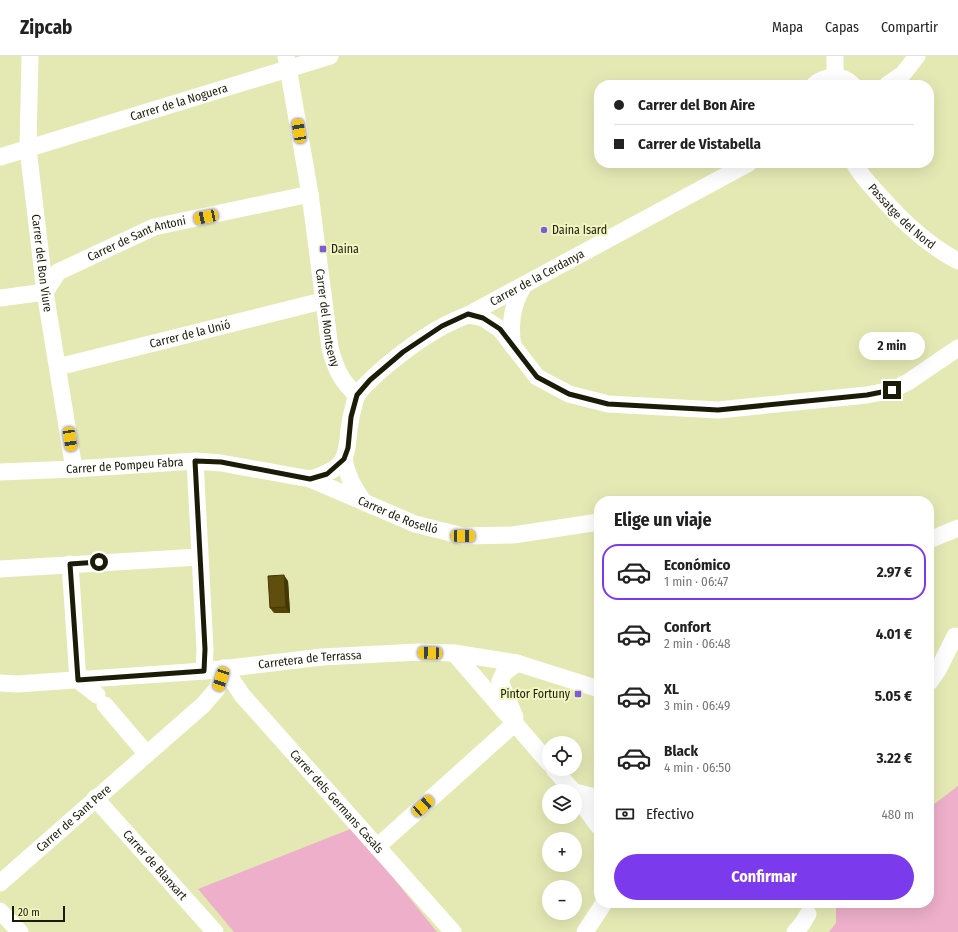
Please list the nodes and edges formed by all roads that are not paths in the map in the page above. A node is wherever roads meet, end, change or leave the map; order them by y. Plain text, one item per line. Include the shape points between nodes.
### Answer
1 (30, 56) edge
2 (330, 56) edge
3 (835, 56) edge
4 (917, 56) edge
5 (287, 62) edge
6 (835, 77) junction
7 (823, 80) edge
8 (846, 80) edge
9 (894, 80) edge
10 (28, 149) junction
11 (0, 157) edge
12 (740, 168) edge
13 (857, 168) edge
14 (310, 194) junction
15 (958, 261) edge
16 (524, 284) junction
17 (45, 292) junction
18 (0, 298) edge
19 (322, 301) junction
20 (468, 314) junction
21 (513, 346) junction
22 (958, 348) edge
23 (58, 367) junction
24 (357, 395) junction
25 (344, 459) junction
26 (195, 461) junction
27 (74, 469) junction
28 (0, 472) edge
29 (310, 479) junction
30 (364, 502) junction
31 (594, 523) edge
32 (958, 528) edge
33 (934, 538) edge
34 (199, 557) junction
35 (70, 564) junction
36 (0, 568) edge
37 (955, 636) dead end
38 (454, 654) junction
39 (517, 663) junction
40 (224, 668) junction
41 (204, 671) junction
42 (934, 676) edge
43 (78, 680) junction
44 (0, 683) edge
45 (17, 684) junction
46 (594, 687) edge
47 (0, 688) edge
48 (518, 729) junction
49 (146, 753) junction
50 (542, 755) edge
51 (560, 776) edge
52 (567, 784) edge
53 (582, 794) edge
54 (594, 797) edge
55 (95, 798) junction
56 (582, 803) edge
57 (594, 820) edge
58 (377, 847) junction
59 (0, 883) edge
60 (601, 908) edge
61 (0, 911) edge
62 (808, 914) dead end
63 (20, 932) edge
64 (215, 932) edge
65 (453, 932) edge
66 (585, 932) edge
67 (795, 932) edge

1 - 10 street, Carrer del Bon Viure
2 - 5 street, Carrer de la Noguera
3 - 6 street
4 - 9 street via 903,74
5 - 10 street, Carrer de la Noguera
5 - 14 street, Carrer del Montseny
6 - 7 street
6 - 8 street
10 - 11 street, Carrer de la Noguera
10 - 17 street, Carrer del Bon Viure
12 - 16 street, Carrer de la Cerdanya
13 - 15 street, Passatge del Nord via 898,217 919,236
14 - 17 street, Carrer de Sant Antoni via 154,227 58,272
14 - 19 street, Carrer del Montseny
16 - 20 street, Carrer de la Cerdanya
16 - 21 street via 517,296 512,314 510,330
17 - 18 street
17 - 23 street, Carrer del Bon Viure
19 - 23 street, Carrer de la Unió
19 - 24 street, Carrer del Montseny via 334,364 342,380
20 - 21 street via 491,322
20 - 24 street, Carrer de la Cerdanya via 442,326 403,352 370,380
21 - 22 street via 537,377 585,400 608,404 718,410 892,390
23 - 27 street, Carrer del Bon Viure
24 - 25 street
25 - 29 street via 327,474
25 - 30 street, Carrer de Roselló via 351,482
26 - 27 street, Carrer de Pompeu Fabra
26 - 29 street, Carrer de Pompeu Fabra via 221,462
26 - 34 street
27 - 28 street, Carrer de Pompeu Fabra
29 - 30 street, Carrer de Pompeu Fabra
30 - 31 street, Carrer de Roselló via 415,524 463,536 513,535
32 - 33 street
34 - 35 street
34 - 41 street
35 - 36 street
35 - 43 street
37 - 42 street
38 - 39 street, Carretera de Terrassa
38 - 40 street, Carretera de Terrassa via 418,652 322,657
38 - 48 street
39 - 46 street, Carretera de Terrassa
39 - 48 street via 504,673 500,681
40 - 41 street, Carretera de Terrassa
40 - 49 street, Carrer de Sant Pere via 217,689 203,705
40 - 58 street, Carrer dels Germans Casals via 242,695
41 - 43 street, Carretera de Terrassa
43 - 45 street, Carretera de Terrassa
43 - 49 street via 101,700
44 - 45 street
45 - 47 street
48 - 50 street
48 - 58 street
49 - 55 street, Carrer de Sant Pere
51 - 52 street
53 - 54 street
55 - 59 street, Carrer de Sant Pere
55 - 64 street, Carrer de Blanxart
56 - 57 street
58 - 65 street, Carrer dels Germans Casals
60 - 66 street
61 - 63 street
62 - 67 street

